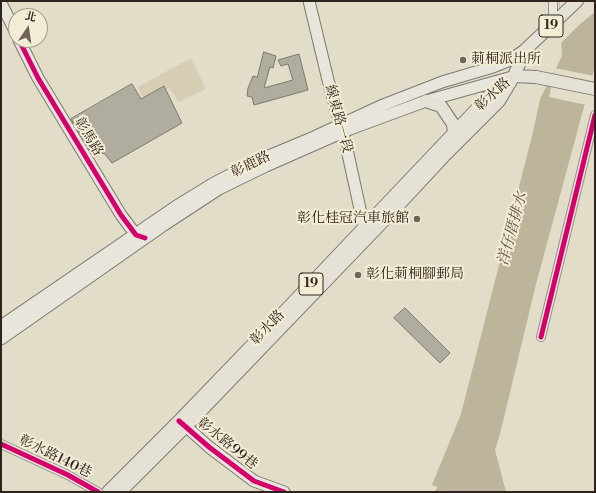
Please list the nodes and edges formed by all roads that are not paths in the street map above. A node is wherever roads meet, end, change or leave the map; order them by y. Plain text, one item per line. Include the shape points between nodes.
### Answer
1 (309, 1) edge
2 (553, 1) edge
3 (577, 1) edge
4 (1, 3) edge
5 (8, 17) edge
6 (553, 24) junction
7 (24, 48) edge
8 (525, 50) junction
9 (514, 76) junction
10 (594, 89) edge
11 (426, 101) junction
12 (595, 115) edge
13 (341, 129) junction
14 (454, 134) junction
15 (366, 232) junction
16 (140, 236) junction
17 (2, 334) edge
18 (541, 337) dead end
19 (182, 424) junction
20 (1, 444) edge
21 (98, 492) edge
22 (108, 492) edge
23 (120, 492) edge
24 (284, 492) edge

1 - 13 main road, 線東路一段
2 - 6 street
3 - 6 main road, 19
4 - 5 main road
6 - 8 main road, 19
7 - 16 main road, 彰馬路 via 38,78 121,215
8 - 9 main road, 19
8 - 13 main road, 彰鹿路 via 493,68 442,82 383,105
9 - 10 main road via 540,78
9 - 11 main road, 彰鹿路
9 - 14 main road, 彰水路 / 19 via 491,94
9 - 15 main road, 彰水路 / 19 via 499,102
11 - 13 main road, 彰鹿路
11 - 14 main road via 441,106 453,124
12 - 18 street
13 - 15 main road, 線東路一段
13 - 16 main road, 彰鹿路 via 219,189
14 - 15 main road, 彰水路 / 19
15 - 19 main road, 彰水路 / 19
16 - 17 main road, 彰鹿路
19 - 22 main road, 彰水路 / 19
19 - 23 main road, 彰水路 / 19
19 - 24 main road, 彰水路99巷 via 254,481
20 - 21 street, 彰水路140巷

